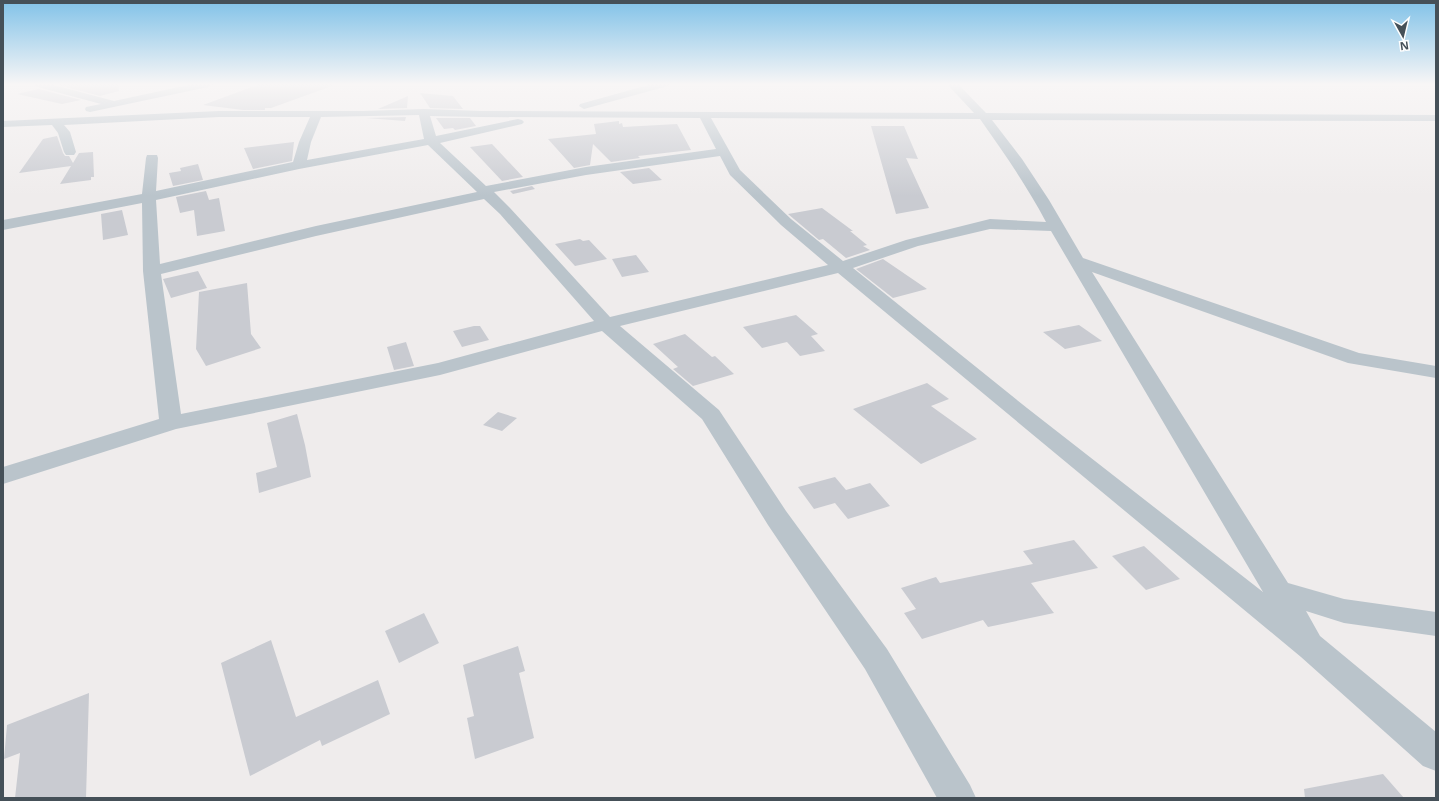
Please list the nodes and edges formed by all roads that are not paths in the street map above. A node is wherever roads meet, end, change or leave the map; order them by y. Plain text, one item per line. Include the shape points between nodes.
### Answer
1 (41, 121) edge
2 (50, 121) edge
3 (314, 121) edge
4 (426, 121) edge
5 (518, 121) edge
6 (707, 121) edge
7 (987, 121) edge
8 (26, 122) junction
9 (3, 124) edge
10 (3, 127) edge
11 (431, 141) junction
12 (70, 152) dead end
13 (723, 152) junction
14 (152, 158) dead end
15 (299, 165) junction
16 (486, 192) junction
17 (149, 196) junction
18 (3, 225) edge
19 (1056, 227) junction
20 (1076, 261) junction
21 (841, 267) junction
22 (152, 271) junction
23 (606, 324) junction
24 (1436, 372) edge
25 (170, 423) junction
26 (3, 476) edge
27 (1277, 591) junction
28 (1436, 624) edge
29 (1312, 648) junction
30 (1436, 754) edge
31 (957, 798) edge

1 - 8 street
2 - 12 street via 64,132
3 - 15 street
4 - 11 street
5 - 11 street
6 - 13 street
7 - 19 street via 1022,168
8 - 9 street
8 - 10 street
11 - 15 street
11 - 16 street
13 - 16 street via 586,171
13 - 21 street via 735,172 786,222
14 - 17 street
15 - 17 street
16 - 22 street
16 - 23 street
17 - 18 street
17 - 22 street
19 - 20 street
19 - 21 street via 990,224 912,243
20 - 24 street via 1356,360
20 - 27 street
21 - 23 street
21 - 29 street
22 - 25 street
23 - 25 street via 440,368
23 - 31 street via 711,415 777,518 876,659
25 - 26 street
27 - 28 street via 1344,611
27 - 29 street
29 - 30 street

